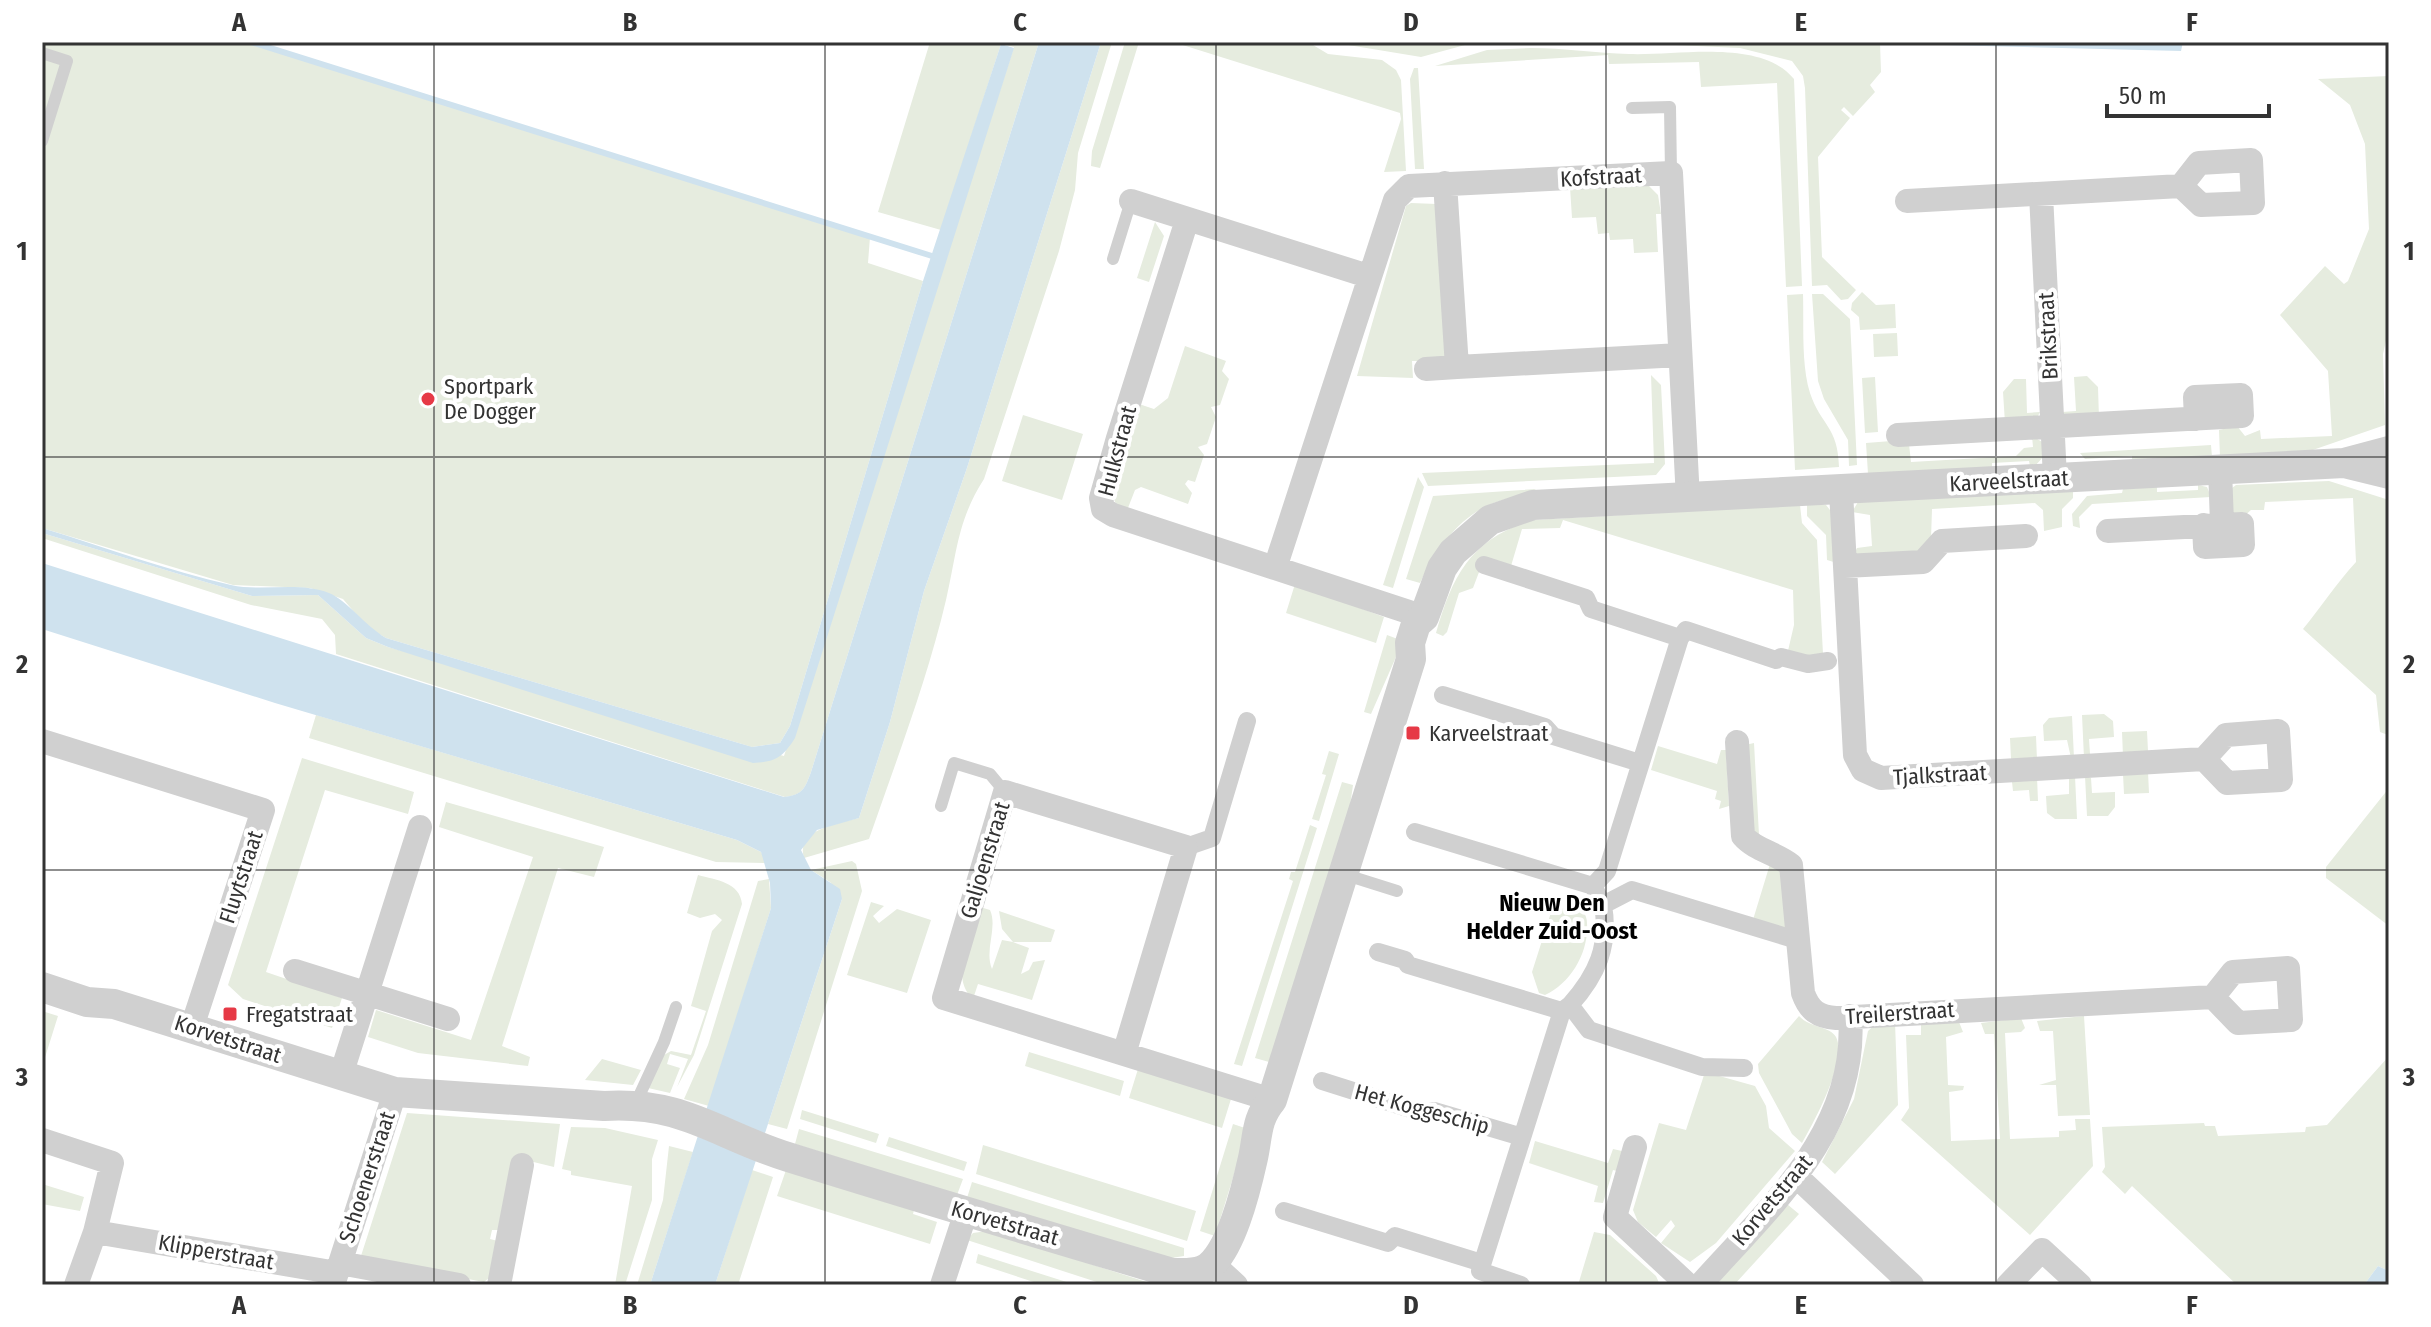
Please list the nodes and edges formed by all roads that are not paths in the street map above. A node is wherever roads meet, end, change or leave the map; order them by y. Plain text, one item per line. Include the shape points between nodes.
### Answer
1 (42, 53) edge
2 (1632, 108) dead end
3 (42, 141) edge
4 (1671, 173) junction
5 (1445, 183) junction
6 (2181, 186) dead end
7 (2041, 194) junction
8 (1131, 201) joint
9 (1907, 201) dead end
10 (1187, 220) junction
11 (1113, 259) dead end
12 (1368, 276) junction
13 (1680, 355) junction
14 (1457, 367) junction
15 (1426, 369) dead end
16 (2196, 419) dead end
17 (2052, 427) junction
18 (1898, 435) dead end
19 (2389, 451) edge
20 (2344, 463) junction
21 (2220, 469) junction
22 (2389, 474) edge
23 (2055, 478) junction
24 (1841, 491) junction
25 (1688, 499) junction
26 (2108, 531) dead end
27 (2026, 536) dead end
28 (1484, 565) dead end
29 (1845, 566) junction
30 (1275, 568) junction
31 (1424, 617) junction
32 (1680, 638) junction
33 (1828, 661) dead end
34 (1443, 695) dead end
35 (1247, 721) dead end
36 (42, 741) edge
37 (1737, 742) dead end
38 (2204, 759) dead end
39 (1640, 763) junction
40 (1005, 792) junction
41 (941, 806) dead end
42 (420, 827) dead end
43 (1415, 832) dead end
44 (1186, 847) junction
45 (1343, 874) junction
46 (1593, 886) junction
47 (1397, 891) dead end
48 (1603, 905) junction
49 (1800, 941) junction
50 (1378, 952) dead end
51 (295, 971) dead end
52 (42, 973) edge
53 (42, 987) edge
54 (367, 994) junction
55 (2213, 997) dead end
56 (114, 1004) junction
57 (676, 1007) dead end
58 (1566, 1008) junction
59 (1850, 1016) junction
60 (448, 1019) dead end
61 (192, 1027) junction
62 (1124, 1054) junction
63 (1744, 1068) dead end
64 (341, 1075) junction
65 (1322, 1081) dead end
66 (395, 1092) junction
67 (1272, 1100) junction
68 (633, 1111) junction
69 (1522, 1137) junction
70 (42, 1140) edge
71 (1635, 1147) dead end
72 (522, 1165) dead end
73 (1797, 1177) junction
74 (966, 1212) junction
75 (1292, 1214) dead end
76 (95, 1232) junction
77 (1482, 1263) junction
78 (1213, 1264) junction
79 (337, 1274) edge
80 (1900, 1281) edge
81 (76, 1285) edge
82 (459, 1285) edge
83 (499, 1285) edge
84 (942, 1285) edge
85 (1236, 1285) edge
86 (1521, 1285) edge
87 (1688, 1285) edge
88 (1700, 1285) edge
89 (2008, 1285) edge
90 (2080, 1285) edge

1 - 3 lane via 67,61
2 - 4 lane via 1670,107
4 - 5 street, Kofstraat
4 - 13 street, Kofstraat
5 - 12 street, Kofstraat via 1400,191
5 - 14 street
6 - 7 street
7 - 9 street
7 - 17 street, Brikstraat
8 - 10 street
8 - 11 lane
10 - 12 street
10 - 30 street, Hulkstraat via 1105,483 1103,509
12 - 30 street
13 - 14 street
13 - 25 street, Kofstraat
14 - 15 street
16 - 17 street
17 - 18 street
17 - 23 street, Brikstraat
19 - 20 street, Karveelstraat
20 - 21 street, Karveelstraat
20 - 22 street, Karveelstraat
21 - 23 street, Karveelstraat
21 - 26 street via 2213,524
23 - 24 street, Karveelstraat
24 - 25 street, Karveelstraat
24 - 29 street, Tjalkstraat
25 - 31 street, Karveelstraat via 1566,502 1504,514 1475,530 1453,552
27 - 29 street via 1942,541 1923,562
28 - 32 street via 1586,598 1591,609
29 - 38 street, Tjalkstraat via 1855,755 1863,770 1875,777
30 - 31 street, Hulkstraat
31 - 45 street, Karveelstraat via 1413,633 1411,659
32 - 33 street via 1686,630 1776,660
32 - 39 street
34 - 39 street
35 - 44 street via 1212,838
36 - 61 street, Fluytstraat via 263,810
37 - 49 street, Treilerstraat via 1743,836 1791,865
39 - 46 street via 1607,871
40 - 41 lane via 990,774 954,763
40 - 44 street, Galjoenstraat
40 - 62 street, Galjoenstraat via 944,998
42 - 54 street
43 - 46 street
44 - 62 street
45 - 47 lane
45 - 67 street, Karveelstraat
46 - 48 street
48 - 49 street via 1632,890
48 - 58 street via 1603,953 1591,981
49 - 59 street, Treilerstraat via 1807,1005 1825,1017
50 - 58 street
51 - 54 street
52 - 56 street, Korvetstraat via 92,988
53 - 56 street, Korvetstraat via 87,1002
54 - 60 street
54 - 64 street
55 - 59 street, Treilerstraat
56 - 61 street, Korvetstraat
57 - 68 lane
58 - 63 street via 1589,1030 1702,1067
58 - 69 street
59 - 73 street, Korvetstraat via 1845,1083 1832,1120
61 - 64 street, Korvetstraat
62 - 67 street, Galjoenstraat
64 - 66 street, Korvetstraat
65 - 69 street, Het Koggeschip
66 - 68 street, Korvetstraat
66 - 79 street, Schoenerstraat
67 - 78 street, Karveelstraat via 1261,1112 1229,1237
68 - 74 street, Korvetstraat
69 - 77 street
70 - 76 street via 112,1163
71 - 87 street via 1615,1217
72 - 83 street
73 - 80 street
73 - 88 street, Korvetstraat
74 - 78 street, Korvetstraat via 1172,1273 1194,1273
74 - 84 street
75 - 77 street via 1388,1243 1395,1236
76 - 79 street, Klipperstraat
76 - 81 street
77 - 86 street via 1480,1271
78 - 85 street
79 - 82 street, Schoenerstraat
89 - 90 street via 2042,1250

